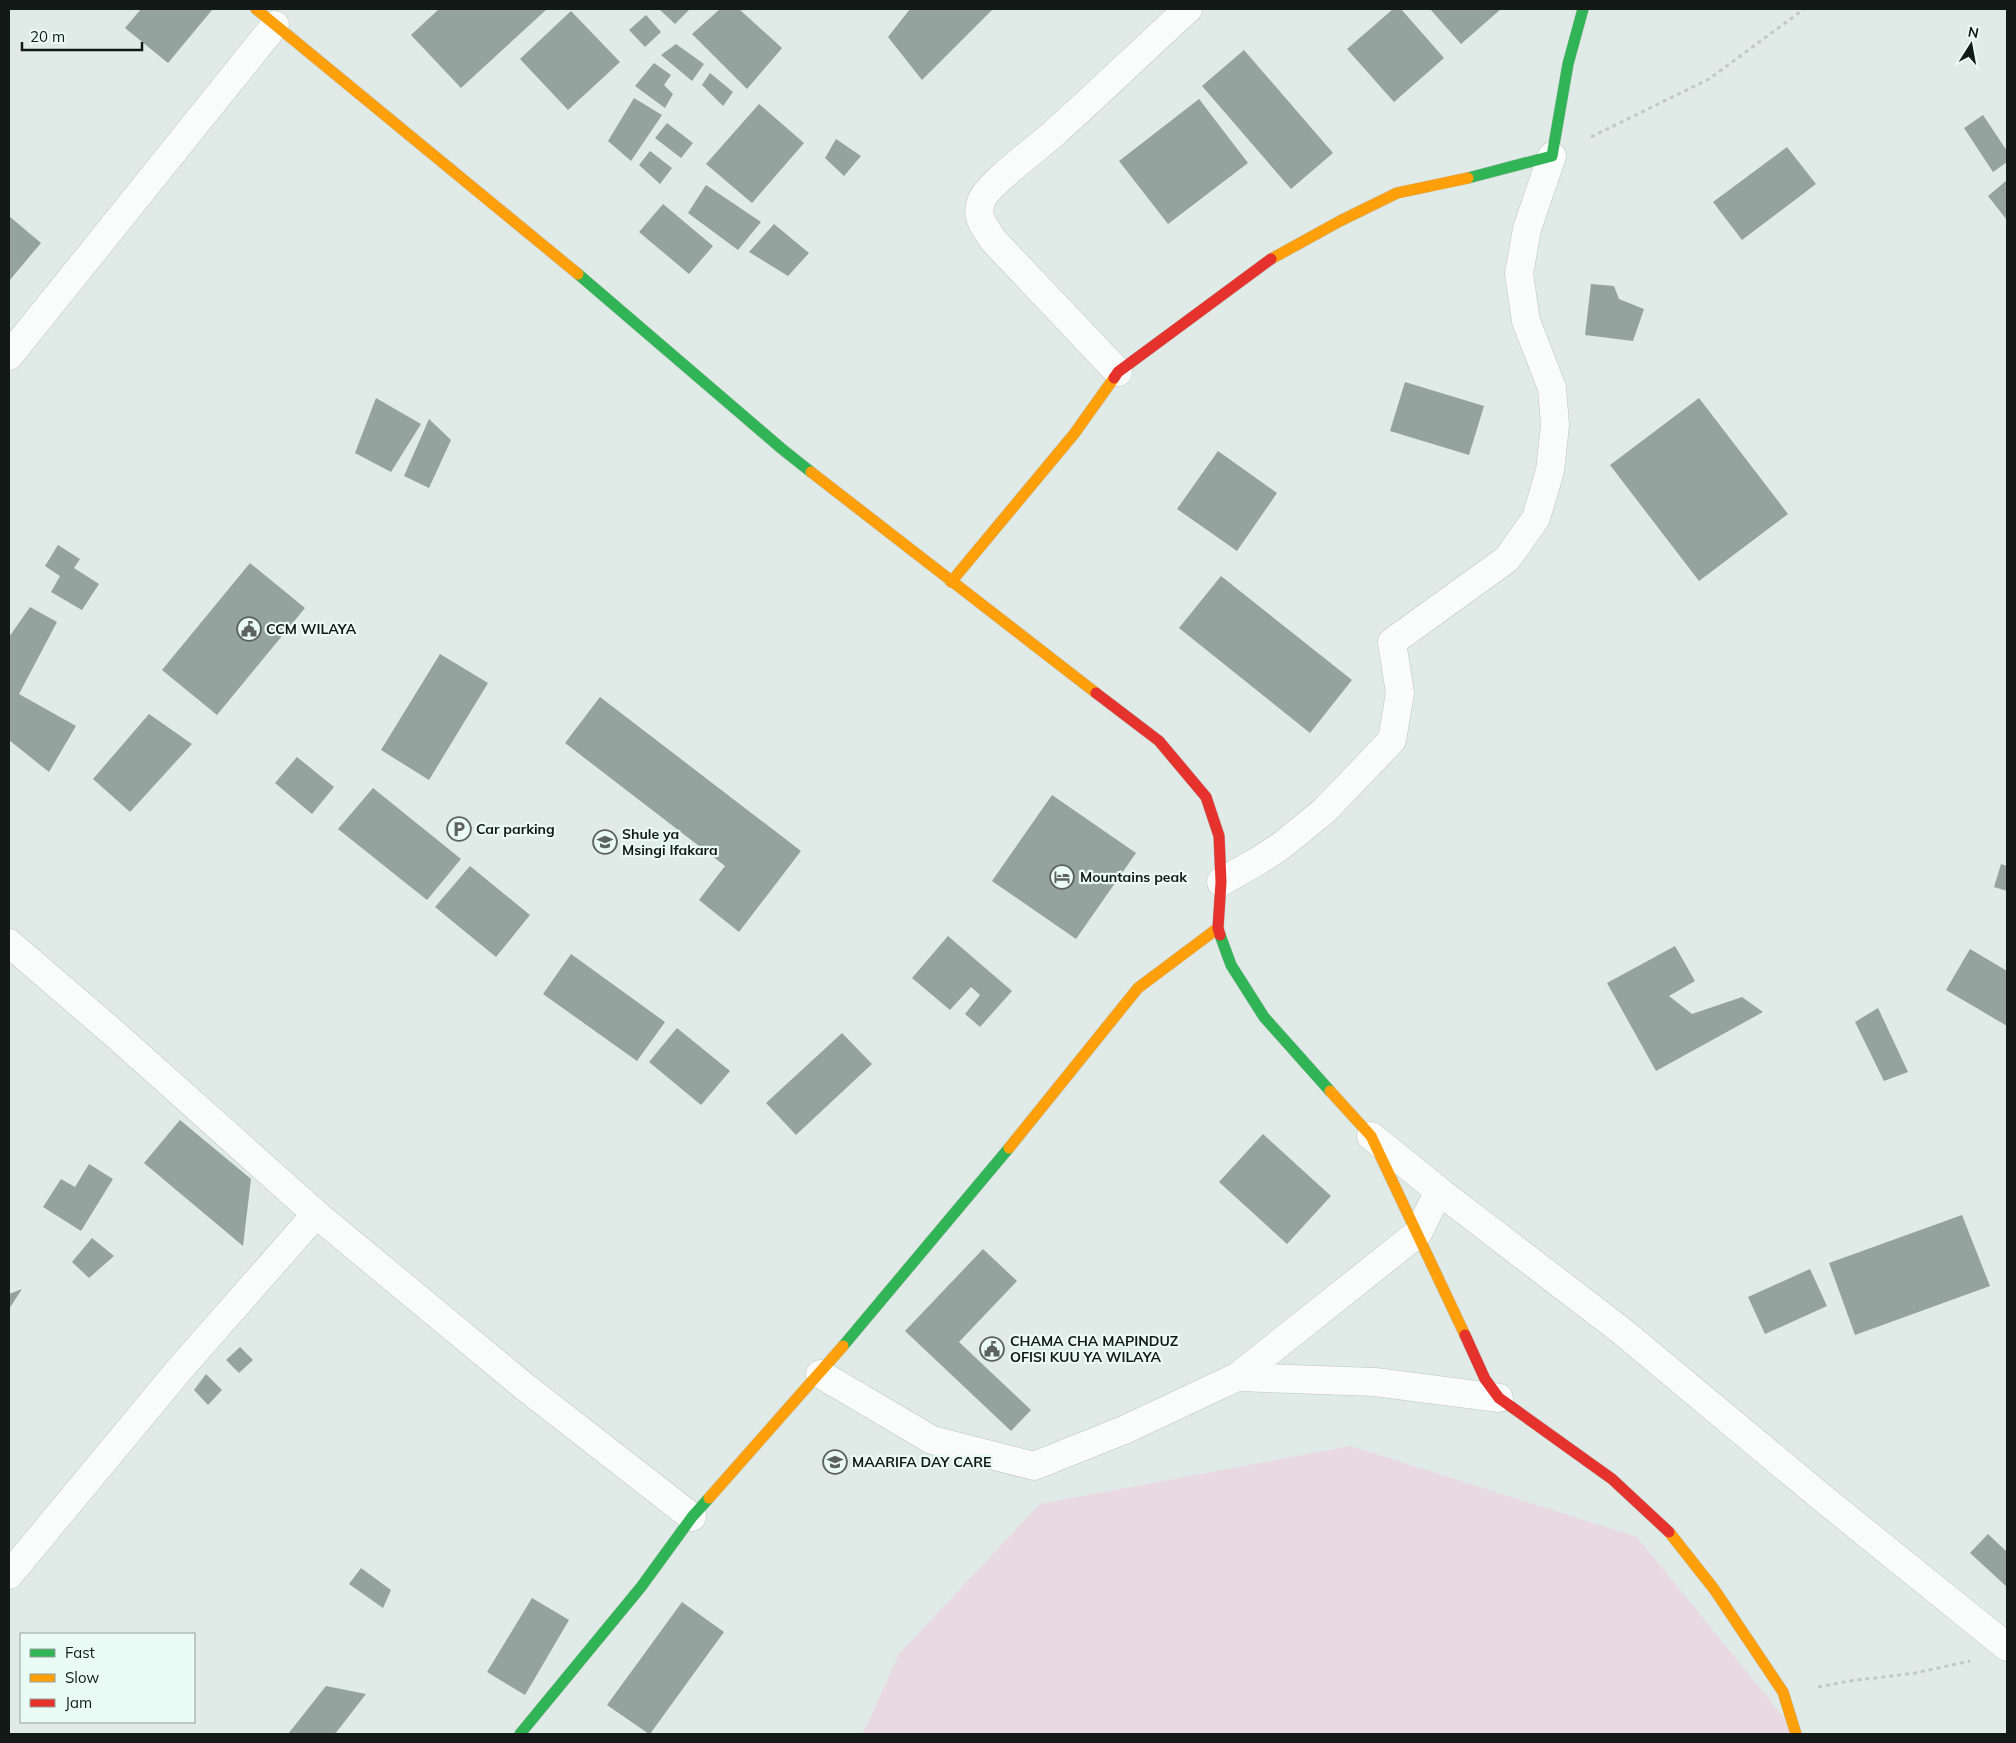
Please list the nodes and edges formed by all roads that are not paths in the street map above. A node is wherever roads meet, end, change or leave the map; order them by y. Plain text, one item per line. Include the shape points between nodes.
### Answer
1 (1188, 9) edge
2 (1583, 9) edge
3 (265, 17) edge
4 (1552, 156) junction
5 (9, 356) edge
6 (1118, 372) junction
7 (950, 582) junction
8 (1220, 882) junction
9 (1218, 928) junction
10 (9, 943) edge
11 (1371, 1136) junction
12 (1439, 1191) junction
13 (316, 1214) junction
14 (1418, 1234) junction
15 (820, 1374) junction
16 (1237, 1377) junction
17 (1499, 1398) junction
18 (692, 1517) junction
19 (9, 1575) edge
20 (2007, 1646) edge
21 (520, 1734) edge
22 (1796, 1734) edge

1 - 6 street via 984,195 979,208 978,217 993,240
2 - 4 street via 1568,64
3 - 5 street
3 - 7 street via 532,234 782,449
4 - 6 street via 1397,194 1340,221 1269,260
4 - 8 street via 1527,229 1519,274 1526,321 1552,388 1554,416 1550,471 1536,518 1507,559 1392,642 1400,693 1392,740 1324,811 1281,846
6 - 7 street via 1074,434
7 - 8 street via 1159,741 1206,796 1219,836
8 - 9 street
9 - 11 street via 1231,964 1264,1018
9 - 15 street via 1138,988 998,1162
10 - 13 street
11 - 12 street
11 - 14 street
12 - 14 street
12 - 20 street via 1623,1332
13 - 18 street via 525,1387
13 - 19 street via 167,1385
14 - 16 street
14 - 17 street via 1485,1379
15 - 16 street via 932,1440 1034,1466 1124,1430
15 - 18 street
16 - 17 street via 1374,1382
17 - 22 street via 1612,1479 1666,1528 1714,1589 1783,1692
18 - 21 street via 641,1586

